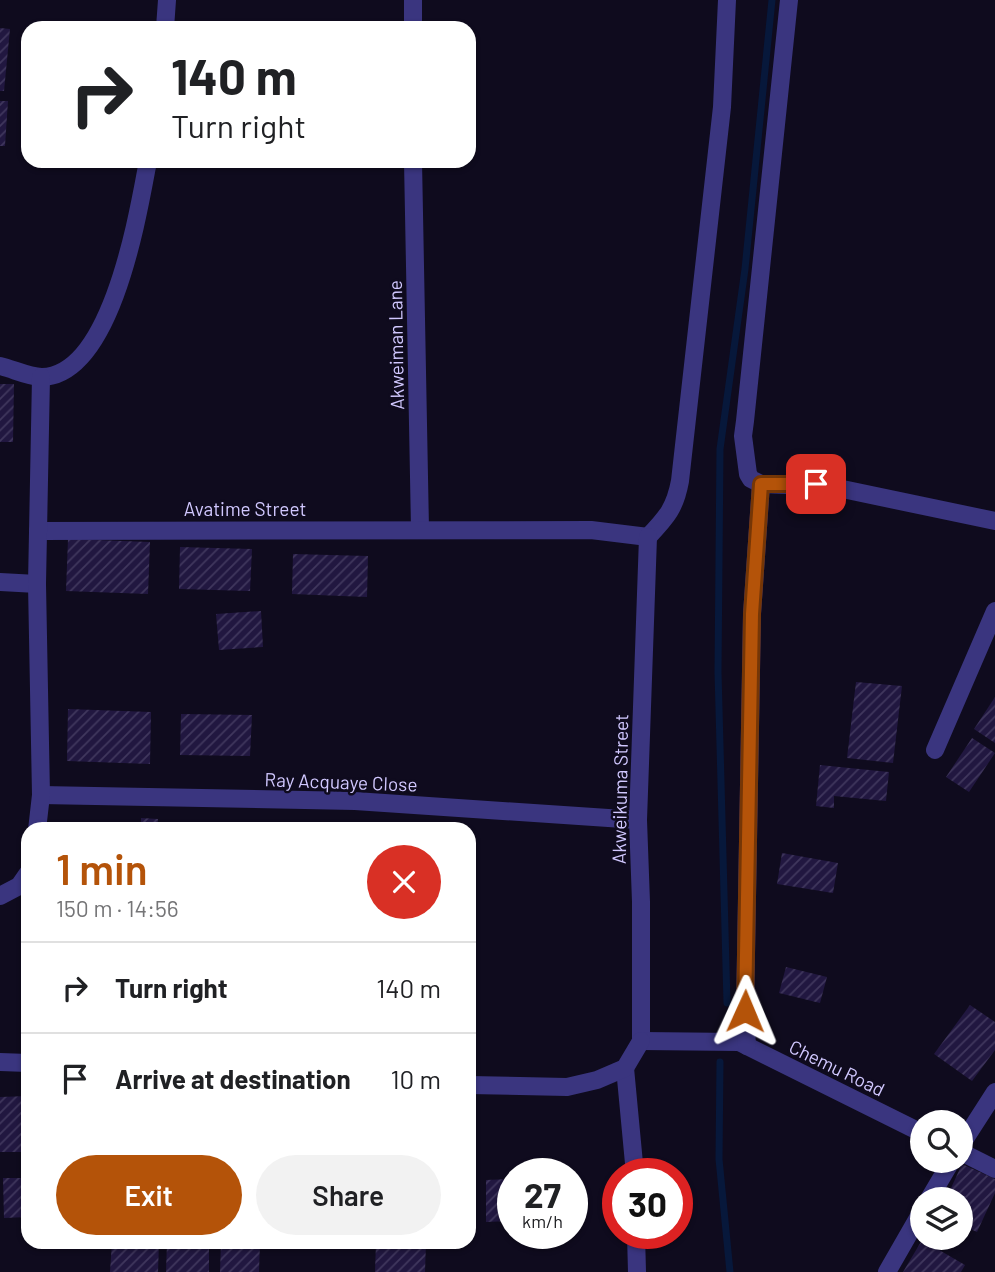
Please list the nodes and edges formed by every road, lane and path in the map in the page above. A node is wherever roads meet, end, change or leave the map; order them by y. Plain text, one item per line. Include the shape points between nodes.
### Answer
1 (167, 0) edge
2 (413, 0) edge
3 (727, 0) edge
4 (789, 0) edge
5 (166, 21) edge
6 (413, 21) edge
7 (147, 168) edge
8 (413, 168) edge
9 (0, 366) edge
10 (41, 377) junction
11 (761, 484) junction
12 (995, 521) edge
13 (421, 529) junction
14 (38, 531) junction
15 (648, 537) junction
16 (1, 579) edge
17 (37, 584) junction
18 (995, 611) edge
19 (935, 750) dead end
20 (41, 795) junction
21 (638, 820) junction
22 (38, 822) edge
23 (21, 883) edge
24 (0, 896) edge
25 (641, 1041) junction
26 (743, 1044) junction
27 (0, 1062) edge
28 (21, 1063) edge
29 (625, 1068) junction
30 (476, 1085) edge
31 (995, 1091) edge
32 (973, 1126) edge
33 (910, 1127) edge
34 (633, 1158) edge
35 (973, 1158) edge
36 (995, 1169) edge
37 (910, 1232) edge
38 (636, 1249) edge
39 (636, 1272) edge
40 (887, 1272) edge

1 - 5 street
2 - 6 street
3 - 15 street via 722,107 680,481 670,514
4 - 11 street via 743,436 748,474
7 - 10 street via 127,261 95,338 75,364
8 - 13 street, Akweiman Lane
9 - 10 street
10 - 14 street
11 - 12 street via 833,487
11 - 26 street via 751,627
13 - 14 street, Avatime Street
13 - 15 street, Avatime Street via 590,530
14 - 17 street
15 - 21 street, Akweikuma Street
16 - 17 street
17 - 20 street
18 - 19 street
20 - 21 street, Ray Acquaye Close via 355,801
20 - 22 street
21 - 25 street, Akweikuma Street
23 - 24 street
25 - 26 street, Chemu Road
25 - 29 street
26 - 33 street, Chemu Road
27 - 28 street
29 - 30 street via 567,1087
29 - 34 street
31 - 32 street
35 - 36 street
37 - 40 street
38 - 39 street

